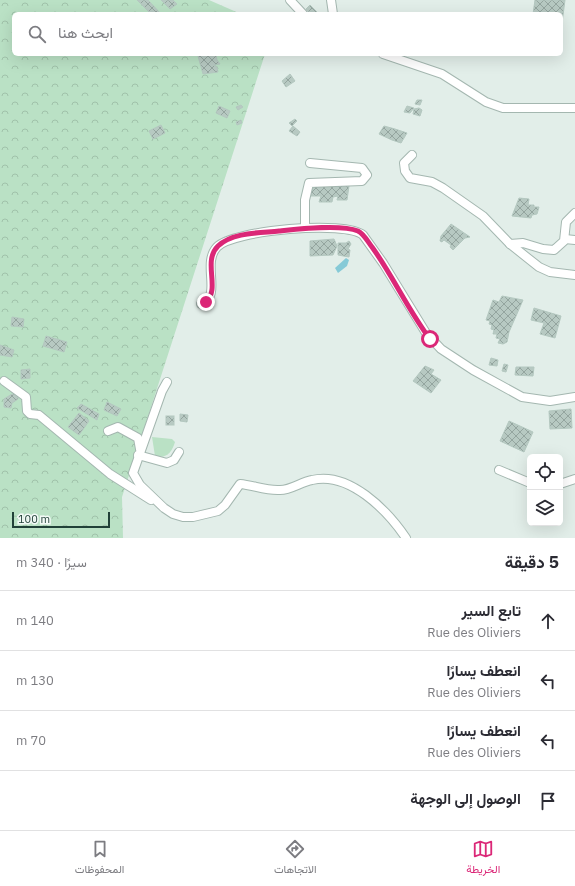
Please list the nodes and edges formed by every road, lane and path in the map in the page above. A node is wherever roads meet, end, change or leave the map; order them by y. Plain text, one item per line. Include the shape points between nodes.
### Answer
1 (290, 0) edge
2 (331, 0) edge
3 (301, 12) edge
4 (333, 12) edge
5 (389, 56) edge
6 (575, 108) edge
7 (412, 155) dead end
8 (310, 163) dead end
9 (575, 213) edge
10 (305, 228) junction
11 (565, 239) junction
12 (575, 240) edge
13 (510, 244) junction
14 (575, 275) edge
15 (201, 304) dead end
16 (4, 381) dead end
17 (167, 382) dead end
18 (575, 397) edge
19 (108, 431) dead end
20 (139, 452) junction
21 (179, 452) dead end
22 (499, 470) dead end
23 (575, 479) edge
24 (527, 482) edge
25 (563, 483) edge
26 (164, 508) junction
27 (406, 538) edge

1 - 3 street
2 - 4 street
5 - 6 street via 442,74 486,102 503,108
7 - 13 street via 404,163 405,171 410,178 432,182 443,188 483,216
8 - 10 street via 362,168 367,175 362,181 310,183 305,200
9 - 11 street via 566,222
10 - 15 street via 249,234 222,242 210,261 211,294 206,302
10 - 18 street via 350,229 359,232 383,263 430,339 473,370 522,397 550,401
11 - 12 street
11 - 13 street via 560,246 552,250 523,243
13 - 14 street via 544,270
16 - 26 street via 26,396 27,411 30,414 39,415 110,474
17 - 20 street
19 - 20 street via 118,426 138,438
20 - 21 street via 167,463 174,460
20 - 26 street via 133,473 135,478
22 - 24 street
23 - 25 street
26 - 27 street via 173,514 193,517 218,511 240,484 279,490 312,480 327,479 349,485 367,497 386,512

